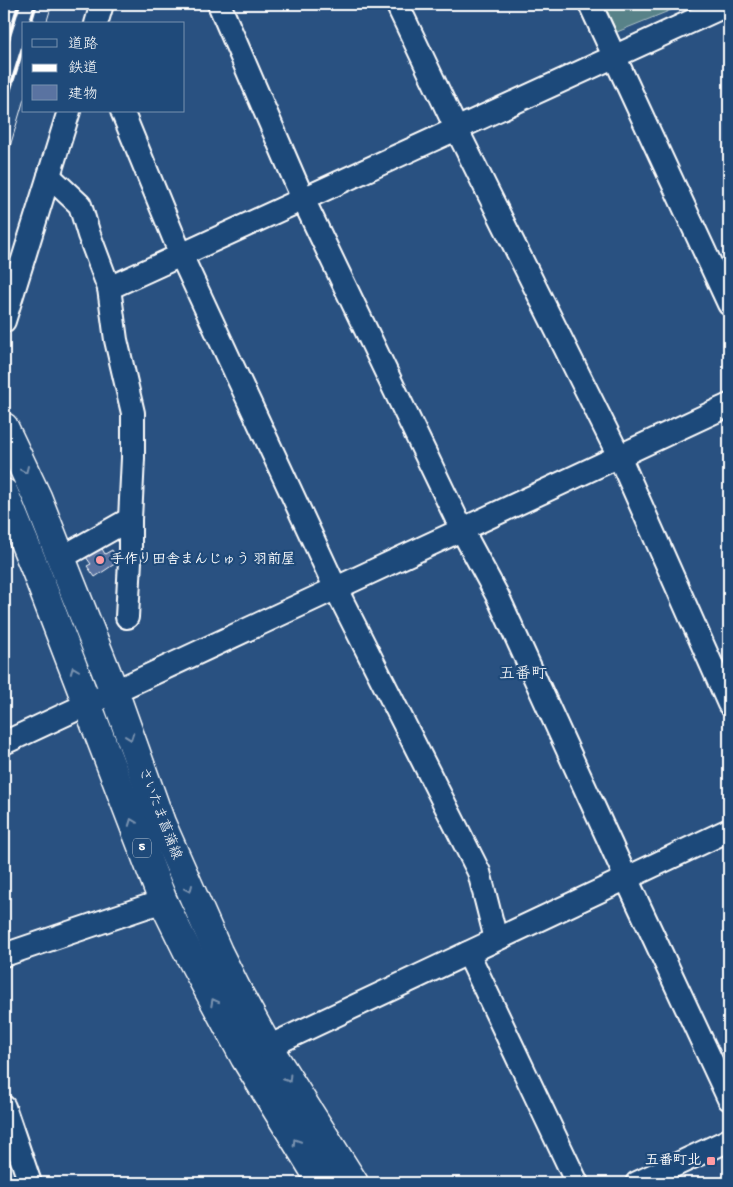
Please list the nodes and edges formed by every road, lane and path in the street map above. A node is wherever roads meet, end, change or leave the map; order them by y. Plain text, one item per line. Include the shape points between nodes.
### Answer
1 (102, 4) edge
2 (220, 4) edge
3 (397, 4) edge
4 (590, 4) edge
5 (729, 4) edge
6 (97, 22) edge
7 (613, 57) junction
8 (69, 112) edge
9 (122, 112) edge
10 (456, 128) junction
11 (49, 176) junction
12 (303, 199) junction
13 (181, 255) junction
14 (109, 288) junction
15 (729, 304) edge
16 (4, 322) edge
17 (729, 404) edge
18 (4, 427) edge
19 (619, 456) junction
20 (4, 494) edge
21 (130, 519) junction
22 (462, 530) junction
23 (61, 558) junction
24 (336, 589) junction
25 (127, 617) dead end
26 (114, 691) junction
27 (87, 703) junction
28 (729, 704) edge
29 (4, 743) edge
30 (729, 830) edge
31 (627, 880) junction
32 (163, 901) junction
33 (496, 938) junction
34 (468, 953) junction
35 (4, 955) edge
36 (268, 1047) junction
37 (729, 1099) edge
38 (4, 1107) edge
39 (729, 1140) edge
40 (10, 1150) edge
41 (30, 1183) edge
42 (322, 1183) edge
43 (354, 1183) edge
44 (577, 1183) edge
45 (637, 1183) edge

1 - 6 street
2 - 12 street
3 - 10 street
4 - 7 street
5 - 7 street
7 - 10 street
7 - 15 street
8 - 11 street
9 - 13 street
10 - 12 street
10 - 19 street
11 - 14 street via 80,205
11 - 16 street
12 - 13 street
12 - 22 street
13 - 14 street
13 - 24 street
14 - 21 street via 116,340 132,413
17 - 19 street
18 -> 23 main road, さいたま菖蒲線 / 5
19 - 22 street
19 - 28 street
27 -> 20 main road, さいたま菖蒲線 / 5
21 - 23 street
21 - 25 street
22 - 24 street
22 - 31 street via 498,597
23 - 26 main road, さいたま菖蒲線 / 5
24 - 26 street
24 - 33 street via 479,872
26 - 27 street
26 -> 36 main road, さいたま菖蒲線 / 5 via 161,823 239,994
27 - 29 street
32 -> 27 main road, さいたま菖蒲線 / 5
30 - 31 street
31 - 33 street
31 - 37 street
32 - 35 street
42 -> 32 main road, さいたま菖蒲線 / 5 via 245,1058
33 - 34 street
34 - 36 street
34 - 44 street
36 -> 43 main road, さいたま菖蒲線 / 5
38 - 40 street
39 - 45 street
40 - 41 street

